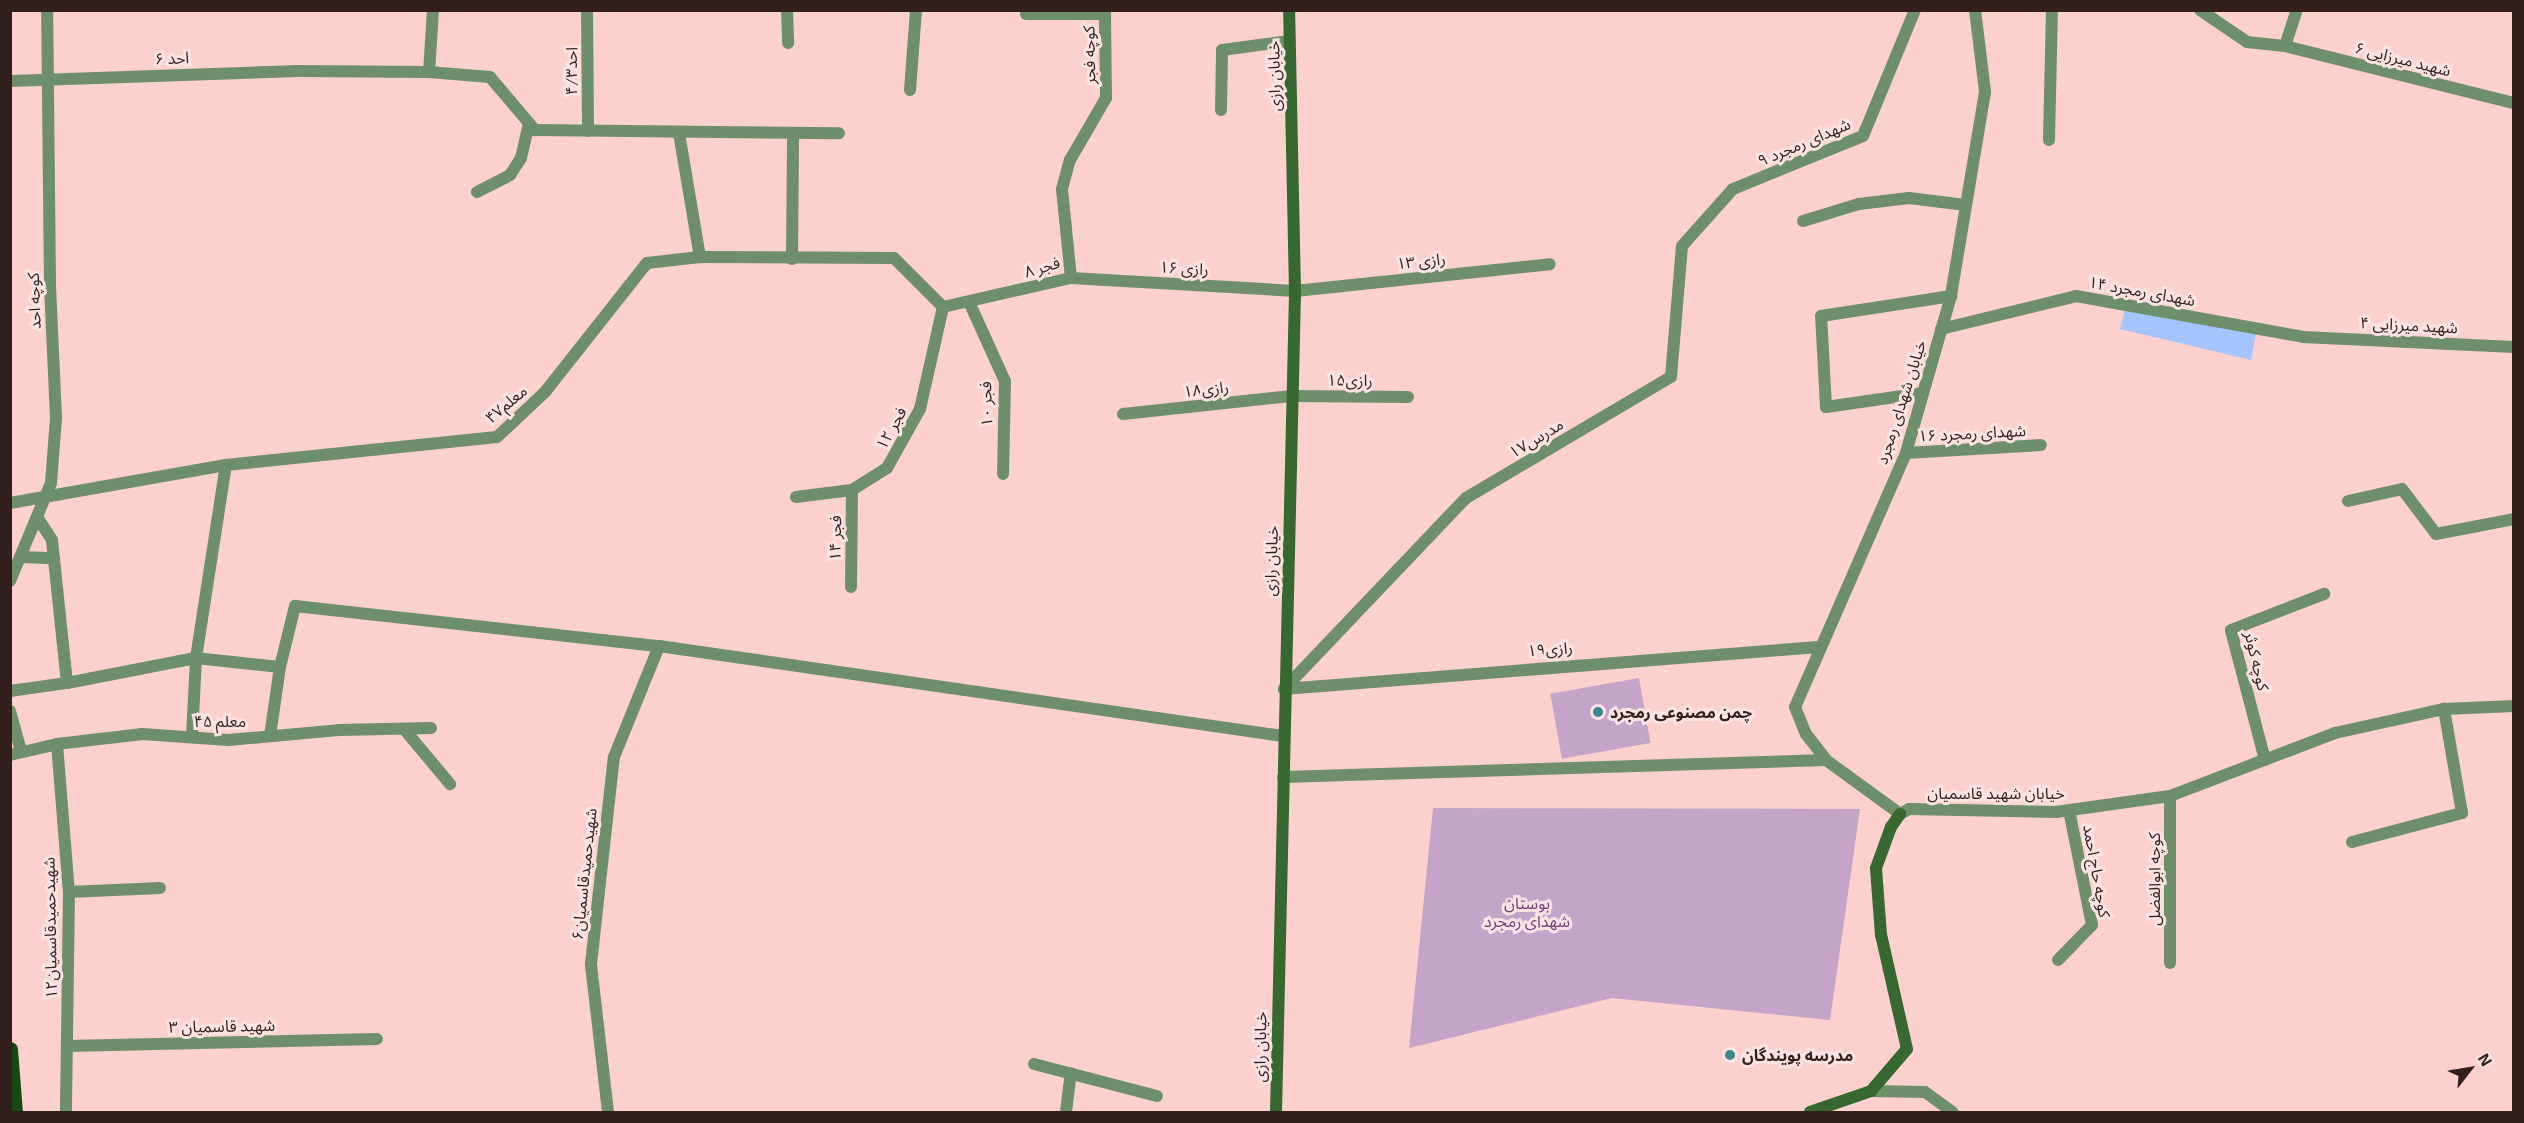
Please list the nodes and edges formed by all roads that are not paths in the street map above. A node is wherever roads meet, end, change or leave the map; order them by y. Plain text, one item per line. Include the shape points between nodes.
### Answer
1 (47, 10) edge
2 (433, 10) edge
3 (587, 10) edge
4 (787, 10) edge
5 (916, 10) edge
6 (1289, 10) edge
7 (1915, 10) edge
8 (1975, 10) edge
9 (2052, 10) edge
10 (2200, 10) edge
11 (2297, 10) edge
12 (1105, 12) edge
13 (1026, 14) dead end
14 (1289, 41) junction
15 (788, 43) dead end
16 (2285, 46) junction
17 (429, 72) junction
18 (48, 79) junction
19 (10, 81) edge
20 (910, 90) dead end
21 (2514, 103) edge
22 (1221, 110) dead end
23 (529, 123) junction
24 (588, 131) junction
25 (679, 133) junction
26 (793, 133) junction
27 (839, 133) dead end
28 (2049, 140) dead end
29 (1070, 160) joint
30 (1733, 189) joint
31 (477, 192) dead end
32 (1966, 204) junction
33 (1803, 221) dead end
34 (700, 257) junction
35 (792, 259) junction
36 (1550, 264) dead end
37 (1071, 278) junction
38 (1295, 291) junction
39 (1951, 296) junction
40 (970, 304) junction
41 (943, 307) junction
42 (1941, 329) junction
43 (2303, 337) joint
44 (2514, 347) edge
45 (1923, 393) junction
46 (1292, 396) junction
47 (1408, 398) dead end
48 (1123, 414) dead end
49 (2041, 445) dead end
50 (1905, 453) junction
51 (226, 465) junction
52 (1002, 474) dead end
53 (852, 490) junction
54 (45, 497) junction
55 (796, 497) dead end
56 (2348, 501) dead end
57 (10, 502) edge
58 (37, 517) junction
59 (2514, 519) edge
60 (20, 557) junction
61 (54, 558) junction
62 (10, 581) edge
63 (851, 587) dead end
64 (2324, 594) dead end
65 (659, 646) junction
66 (1818, 647) junction
67 (196, 658) junction
68 (280, 667) junction
69 (67, 683) junction
70 (1284, 689) junction
71 (10, 691) edge
72 (2514, 706) edge
73 (2444, 709) junction
74 (10, 711) edge
75 (431, 728) dead end
76 (404, 729) junction
77 (270, 736) junction
78 (1283, 736) junction
79 (192, 737) junction
80 (57, 744) junction
81 (16, 753) edge
82 (1826, 760) junction
83 (2265, 760) junction
84 (1282, 777) junction
85 (450, 784) dead end
86 (2170, 795) junction
87 (2069, 810) junction
88 (1900, 814) junction
89 (2352, 842) dead end
90 (160, 888) dead end
91 (69, 892) junction
92 (2058, 960) dead end
93 (2170, 963) dead end
94 (377, 1039) dead end
95 (67, 1046) junction
96 (10, 1049) edge
97 (1034, 1064) dead end
98 (1071, 1073) junction
99 (1871, 1090) junction
100 (1157, 1096) dead end
101 (15, 1113) edge
102 (66, 1113) edge
103 (608, 1113) edge
104 (1066, 1113) edge
105 (1276, 1113) edge
106 (1810, 1113) edge
107 (1953, 1113) edge

1 - 18 street, کوچه احد
2 - 17 street
3 - 24 street, احد۴/۳
4 - 15 street
5 - 20 street
6 - 14 street, خیابان رازی
7 - 30 street, شهدای رمجرد ۹ via 1863,136
8 - 32 street, خیابان شهدای رمجرد via 1985,92
9 - 28 street
10 - 16 street, شهید میرزایی ۶ via 2247,42
11 - 16 street
12 - 13 street
12 - 29 street, کوچه فجر via 1106,98
14 - 22 street via 1222,50
14 - 38 street, خیابان رازی
16 - 21 street, شهید میرزایی ۶
17 - 18 street, احد ۶ via 298,71
17 - 23 street, احد ۶ via 490,77
18 - 19 street, احد ۶
18 - 54 street, کوچه احد via 56,418 51,483
23 - 24 street via 535,130
23 - 31 street via 521,158 510,176
24 - 25 street
25 - 26 street
25 - 34 street
26 - 27 street
26 - 35 street
29 - 37 street, فجر ۸ via 1062,189
30 - 70 street, مدرس۱۷ via 1682,246 1671,377 1466,498
32 - 33 street via 1909,198 1859,204
32 - 39 street, خیابان شهدای رمجرد
34 - 35 street, معلم۴۷
34 - 51 street, معلم۴۷ via 647,263 545,392 496,437
35 - 41 street, معلم۴۷ via 894,258
36 - 38 street, رازی ۱۳
37 - 38 street, رازی ۱۶
37 - 40 street, فجر ۸
38 - 46 street, خیابان رازی
39 - 42 street, خیابان شهدای رمجرد
39 - 45 street via 1821,316 1826,407
40 - 41 street, فجر ۸
40 - 52 street, فجر ۱۰ via 1005,381
41 - 53 street, فجر ۱۲ via 920,409 887,468
42 - 43 street, شهدای رمجرد ۱۴ via 2076,296
42 - 45 street, خیابان شهدای رمجرد
43 - 44 street, شهید میرزایی ۴
45 - 50 street, خیابان شهدای رمجرد
46 - 47 street, رازی۱۵
46 - 48 street, رازی۱۸
46 - 70 street, خیابان رازی
49 - 50 street, شهدای رمجرد ۱۶
50 - 66 street, خیابان شهدای رمجرد
51 - 54 street, معلم۴۷
51 - 67 street
53 - 55 street, فجر ۱۲
53 - 63 street, فجر ۱۴
54 - 57 street, معلم۴۷
54 - 58 street, کوچه احد
56 - 59 street via 2402,489 2436,534
58 - 60 street, کوچه احد
58 - 61 street via 52,540
60 - 61 street
60 - 62 street, کوچه احد
61 - 69 street
64 - 83 street, کوچه کوثر via 2231,630
65 - 68 street via 295,606
65 - 78 street
65 - 103 street, شهیدحمیدقاسمیان۶ via 614,757 598,896 591,964
66 - 70 street, رازی۱۹
66 - 82 street, خیابان شهدای رمجرد via 1795,706 1806,734
67 - 68 street
67 - 69 street
67 - 79 street
68 - 77 street
69 - 71 street
70 - 78 street, خیابان رازی
72 - 73 street, خیابان شهید قاسمیان
73 - 83 street, خیابان شهید قاسمیان via 2336,733
73 - 89 street via 2462,813
74 - 81 street
75 - 76 street, معلم ۴۵
76 - 77 street, معلم ۴۵
76 - 85 street
77 - 79 street, معلم ۴۵ via 228,740
78 - 84 street, خیابان رازی
79 - 80 street, معلم ۴۵ via 142,734
80 - 81 street, معلم ۴۵
80 - 91 street, شهیدحمیدقاسمیان۱۲
82 - 84 street
82 - 88 street, خیابان شهدای رمجرد
83 - 86 street, خیابان شهید قاسمیان
84 - 105 street, خیابان رازی
86 - 87 street, خیابان شهید قاسمیان
86 - 93 street, کوچه ابوالفضل
87 - 88 street, خیابان شهید قاسمیان via 1909,809
87 - 92 street, کوچه حاج احمد via 2092,925
88 - 99 street via 1876,868 1881,935 1907,1049
90 - 91 street
91 - 95 street, شهیدحمیدقاسمیان۱۲
94 - 95 street, شهید قاسمیان ۳
95 - 102 street, شهیدحمیدقاسمیان۱۲
96 - 101 main road
97 - 98 street
98 - 100 street
98 - 104 street
99 - 106 street
99 - 107 street via 1925,1092

